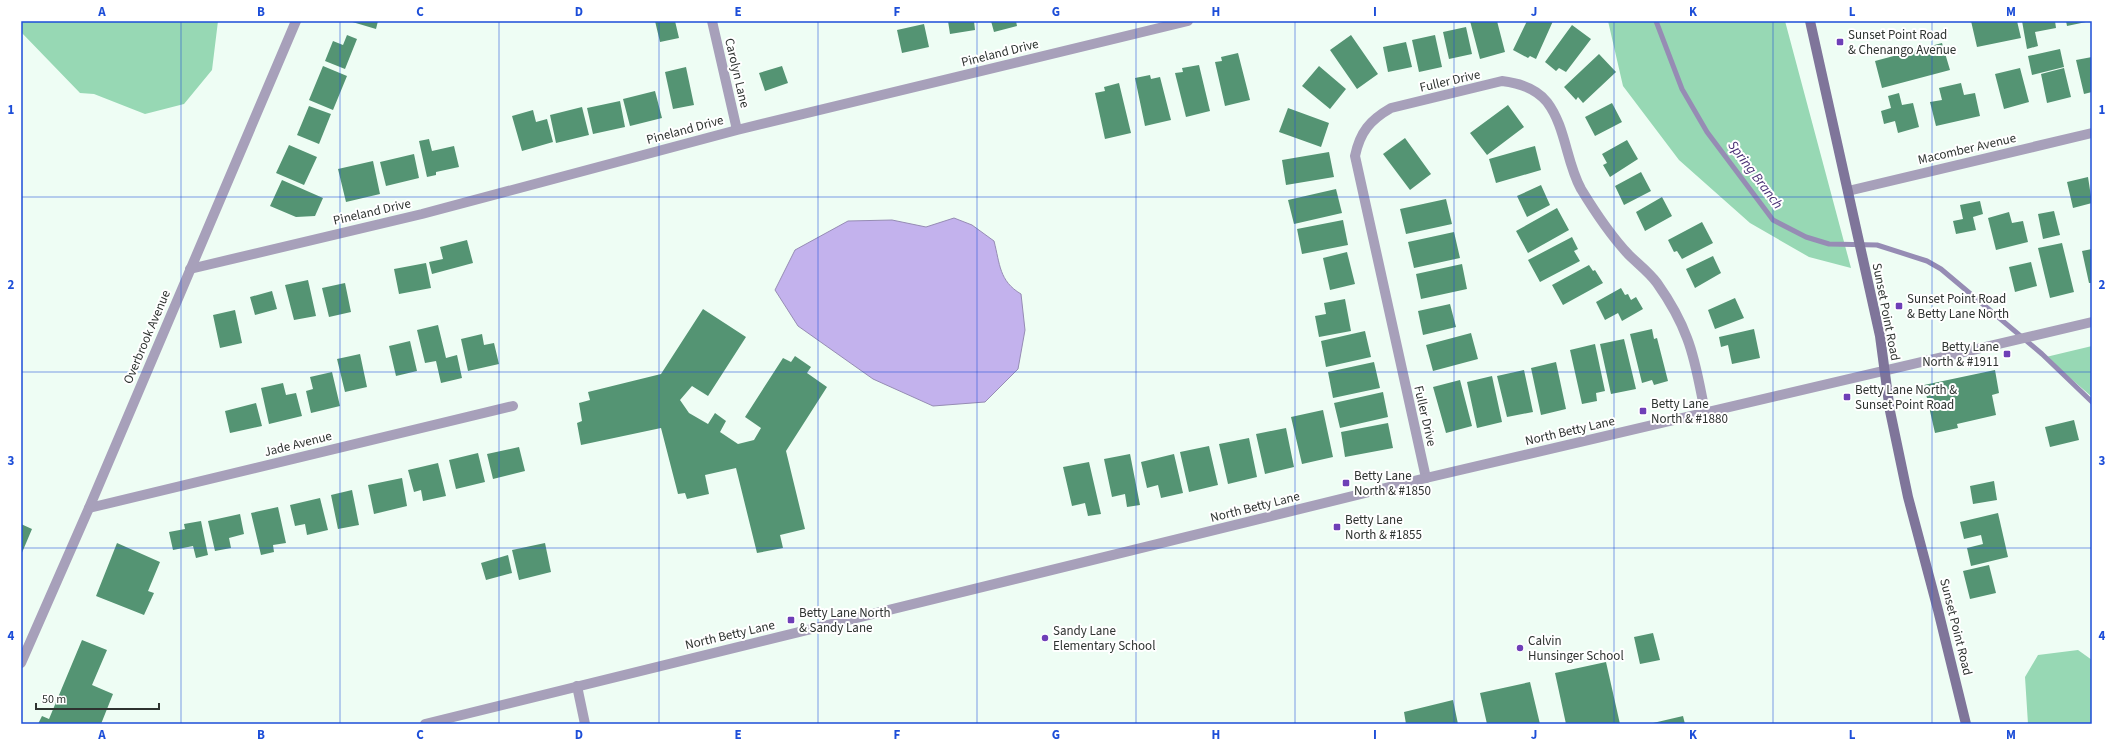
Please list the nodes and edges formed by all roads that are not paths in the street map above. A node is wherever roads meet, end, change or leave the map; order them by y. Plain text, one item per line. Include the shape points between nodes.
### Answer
1 (296, 21) edge
2 (712, 21) edge
3 (1188, 21) edge
4 (1810, 21) edge
5 (737, 130) junction
6 (2092, 133) edge
7 (1848, 191) junction
8 (190, 269) junction
9 (2092, 322) edge
10 (1884, 372) junction
11 (513, 406) dead end
12 (1705, 412) junction
13 (1426, 478) junction
14 (90, 508) junction
15 (21, 663) edge
16 (577, 686) junction
17 (425, 724) edge
18 (586, 724) edge
19 (1966, 724) edge

1 - 8 street, Overbrook Avenue
2 - 5 street, Carolyn Lane
3 - 5 street, Pineland Drive
4 - 7 main road, Sunset Point Road
5 - 8 street, Pineland Drive via 422,214
6 - 7 street, Macomber Avenue
7 - 10 main road, Sunset Point Road via 1880,336
8 - 14 street, Overbrook Avenue
9 - 10 street, North Betty Lane
10 - 12 street, North Betty Lane
10 - 19 main road, Sunset Point Road via 1908,497
11 - 14 street, Jade Avenue
12 - 13 street, North Betty Lane
12 - 13 street, Fuller Drive via 1688,340 1676,312 1656,281 1629,255 1602,223 1580,187 1567,156 1557,117 1546,101 1533,90 1518,83 1502,81 1391,108 1367,126 1358,141 1355,156
13 - 16 street, North Betty Lane
14 - 15 street, Overbrook Avenue
16 - 17 street, North Betty Lane
16 - 18 street

